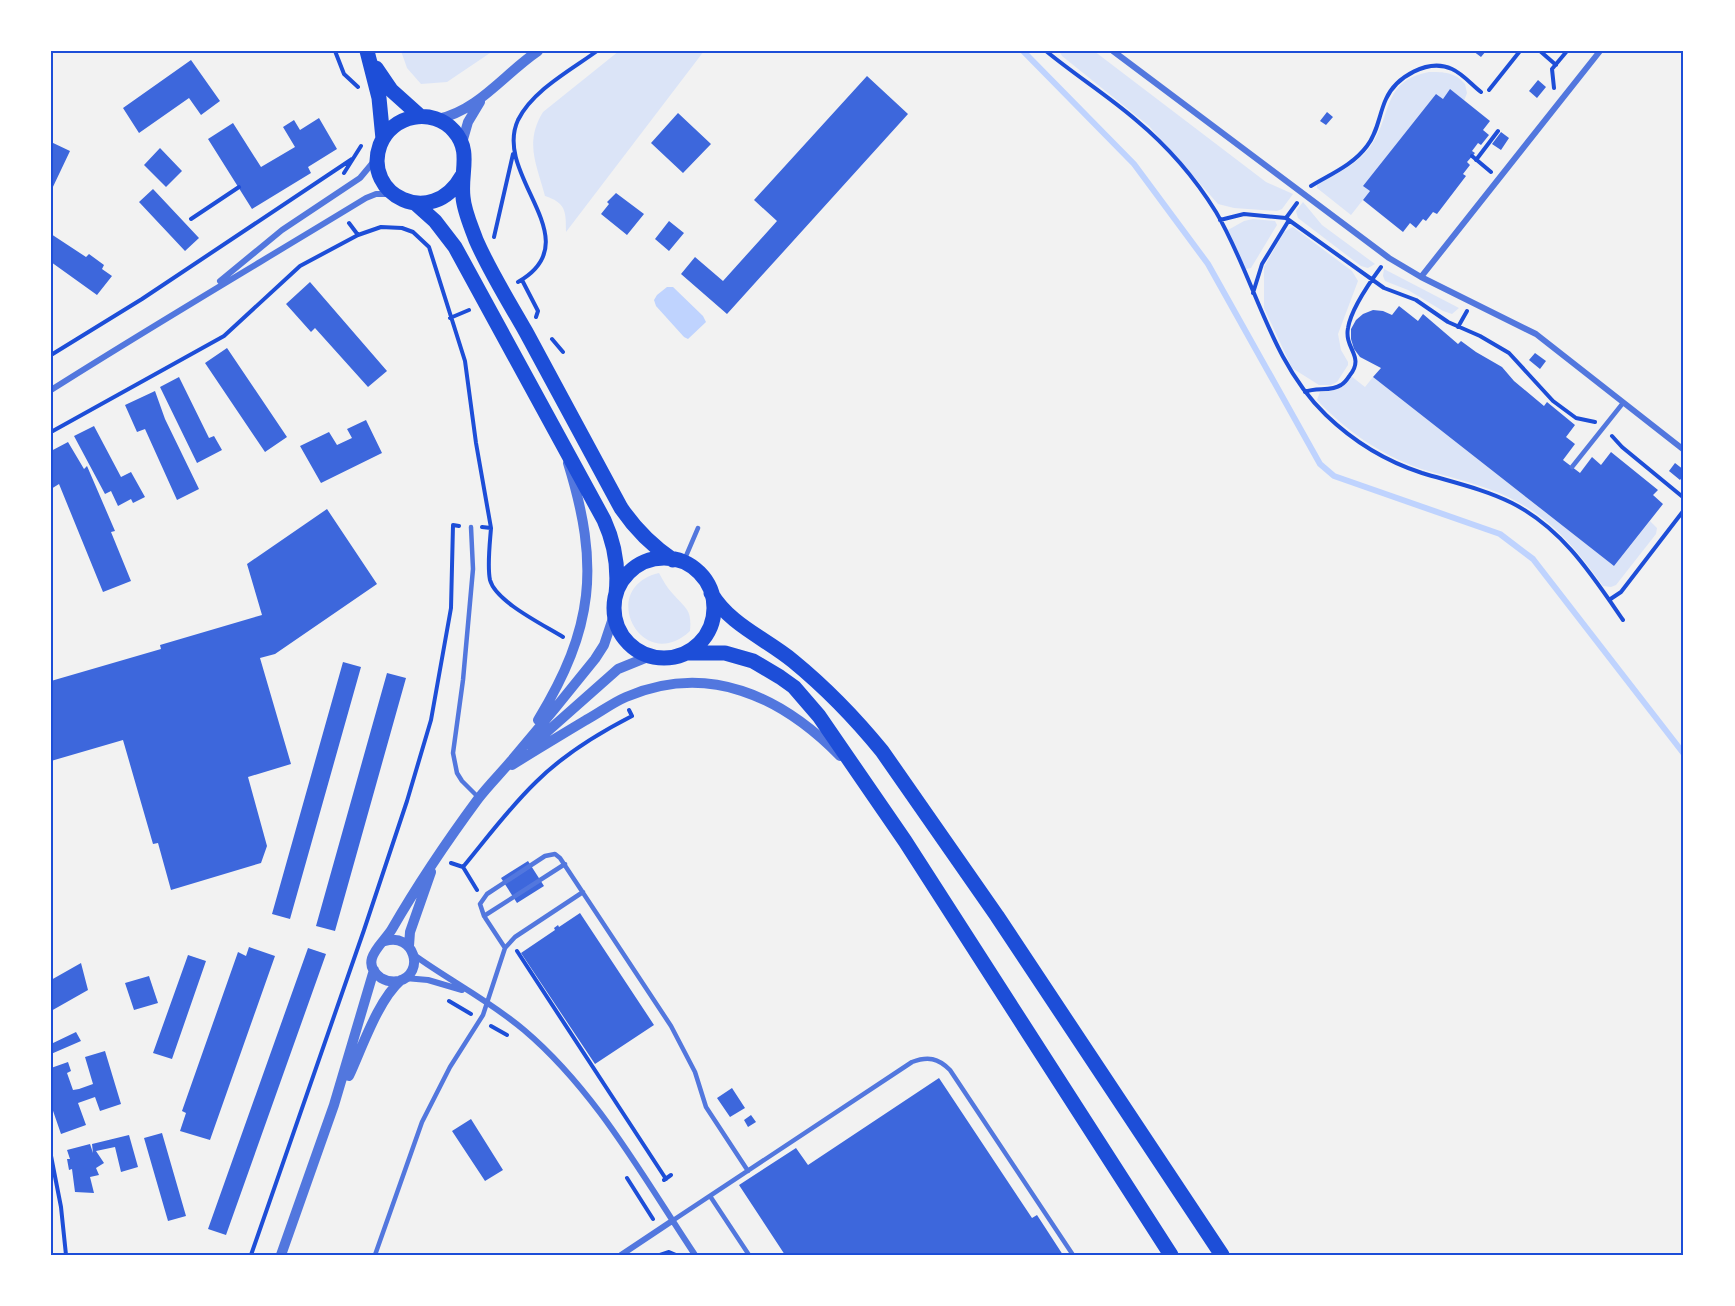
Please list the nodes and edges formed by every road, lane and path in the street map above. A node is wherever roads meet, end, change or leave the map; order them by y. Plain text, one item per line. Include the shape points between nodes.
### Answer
1 (335, 51) edge
2 (367, 51) edge
3 (538, 51) edge
4 (597, 51) edge
5 (1046, 51) edge
6 (1113, 51) edge
7 (1520, 51) edge
8 (1539, 51) edge
9 (1567, 51) edge
10 (1600, 51) edge
11 (1556, 64) junction
12 (1489, 90) dead end
13 (1481, 92) dead end
14 (1554, 93) dead end
15 (362, 96) dead end
16 (484, 97) junction
17 (420, 116) junction
18 (438, 119) junction
19 (1498, 131) dead end
20 (383, 139) junction
21 (363, 141) dead end
22 (462, 142) junction
23 (514, 150) junction
24 (378, 155) junction
25 (1498, 164) dead end
26 (1491, 172) junction
27 (462, 176) junction
28 (1484, 181) dead end
29 (239, 187) dead end
30 (1318, 193) dead end
31 (395, 195) junction
32 (416, 204) junction
33 (342, 213) junction
34 (191, 219) dead end
35 (1220, 220) junction
36 (1290, 220) junction
37 (358, 235) junction
38 (496, 248) dead end
39 (1389, 258) junction
40 (1421, 277) junction
41 (1372, 279) junction
42 (1253, 293) junction
43 (190, 302) junction
44 (469, 310) dead end
45 (530, 311) dead end
46 (450, 318) junction
47 (549, 336) dead end
48 (563, 352) dead end
49 (51, 355) edge
50 (51, 390) edge
51 (1305, 392) junction
52 (1623, 403) junction
53 (553, 427) junction
54 (1603, 428) junction
55 (51, 432) edge
56 (1684, 450) edge
57 (1572, 467) dead end
58 (1684, 498) edge
59 (1684, 510) edge
60 (471, 526) junction
61 (698, 528) dead end
62 (678, 561) junction
63 (711, 593) junction
64 (616, 594) junction
65 (1609, 600) junction
66 (614, 615) junction
67 (1623, 620) dead end
68 (687, 653) junction
69 (650, 656) junction
70 (504, 770) junction
71 (863, 778) junction
72 (479, 798) junction
73 (437, 858) junction
74 (565, 864) junction
75 (463, 867) dead end
76 (583, 892) junction
77 (482, 899) junction
78 (484, 916) junction
79 (364, 930) dead end
80 (385, 941) junction
81 (510, 941) junction
82 (505, 948) junction
83 (411, 950) junction
84 (374, 970) junction
85 (348, 974) dead end
86 (403, 979) junction
87 (442, 997) dead end
88 (488, 1004) junction
89 (480, 1019) junction
90 (510, 1037) dead end
91 (317, 1154) junction
92 (51, 1156) edge
93 (622, 1170) dead end
94 (748, 1171) junction
95 (666, 1179) dead end
96 (710, 1196) junction
97 (672, 1221) junction
98 (660, 1229) junction
99 (66, 1255) edge
100 (251, 1255) edge
101 (281, 1255) edge
102 (375, 1255) edge
103 (621, 1255) edge
104 (660, 1255) edge
105 (677, 1255) edge
106 (695, 1255) edge
107 (749, 1255) edge
108 (1073, 1255) edge
109 (1171, 1255) edge
110 (1222, 1255) edge

1 - 15 path via 344,74
2 - 17 main road via 392,90
2 - 20 main road via 379,98
3 - 16 street
4 - 23 path via 529,104 518,121
5 - 35 path via 1153,135 1200,189
6 - 39 street
7 - 12 path
8 - 11 path
9 - 11 path
10 - 40 street
11 - 14 path via 1552,69
13 - 30 path via 1445,67 1414,72 1403,78 1389,93 1369,143 1354,161 1310,187
16 - 18 street via 459,113
16 - 22 street via 468,122
17 - 18 main road
17 - 20 main road via 398,123
18 - 22 main road
19 - 26 path via 1474,158
20 - 24 main road
21 - 49 path via 352,158
22 - 27 main road
23 - 38 path via 494,238
23 - 45 path via 546,230 540,263 520,281 538,311 536,320
24 - 31 main road via 381,178
24 - 43 street via 360,178 282,230
25 - 26 path
26 - 28 path
27 - 32 main road via 449,195 439,201
27 - 62 main road via 465,210 477,240 621,508 635,529
29 - 34 path
31 - 32 main road
31 - 33 street via 376,194
32 - 53 main road via 435,220 455,247
33 - 37 path
33 - 43 street
35 - 36 path via 1244,214
35 - 42 path
36 - 41 path
36 - 42 path via 1262,264
37 - 46 path via 392,226 422,238 434,257
37 - 55 path via 300,266 224,336
39 - 40 street
39 - 41 path
40 - 52 street via 1536,334
41 - 51 path via 1348,327 1356,368 1341,386
41 - 54 path via 1509,353 1553,401 1576,418
42 - 51 path
43 - 50 street
44 - 46 path
46 - 60 path via 465,361 490,528
47 - 48 path
51 - 65 path via 1336,424 1373,452 1413,470 1497,496 1540,520 1563,540
52 - 54 lane
52 - 56 street
53 - 64 main road via 610,534 617,564
53 - 70 street via 579,501 588,592 578,637 563,674
54 - 57 lane
54 - 58 path
59 - 65 path via 1621,592
60 - 72 lane via 473,570 453,753 457,773
60 - 79 path via 453,525 451,608 431,720
61 - 62 lane
62 - 63 main road via 700,575
62 - 64 main road via 661,559 638,566
63 - 68 main road via 710,628
63 - 110 main road via 724,612 817,681 882,751 997,916
64 - 66 main road
65 - 67 path
66 - 69 main road via 630,645
66 - 70 street via 595,659
68 - 69 main road via 675,657
68 - 71 main road via 706,651 739,656 780,676 819,716
69 - 70 street via 610,676
70 - 71 street via 623,698 658,686 698,682 737,689 790,713
70 - 72 street
71 - 109 main road
72 - 73 street
73 - 80 street
73 - 83 street via 410,932
74 - 76 lane
74 - 77 lane via 555,854 545,856
74 - 78 lane
75 - 77 path
76 - 81 lane
76 - 94 lane via 671,1026 695,1072 706,1107
77 - 78 lane
78 - 82 lane
80 - 83 street via 398,940
80 - 84 street via 373,954
81 - 82 lane
81 - 95 path
82 - 88 lane
83 - 86 street via 413,967
83 - 88 street
84 - 86 street via 387,981
84 - 91 street
85 - 100 path
86 - 88 street via 440,982
86 - 91 street via 381,1007
87 - 89 path
88 - 89 lane
88 - 97 street via 526,1031 575,1081
89 - 90 path
89 - 102 lane via 422,1122
91 - 101 street
92 - 99 path
93 - 98 path
94 - 96 lane
94 - 108 lane via 912,1062 935,1059 950,1070
96 - 97 lane
96 - 107 lane
97 - 98 street
97 - 106 street
98 - 103 street
98 - 105 path
104 - 105 path

